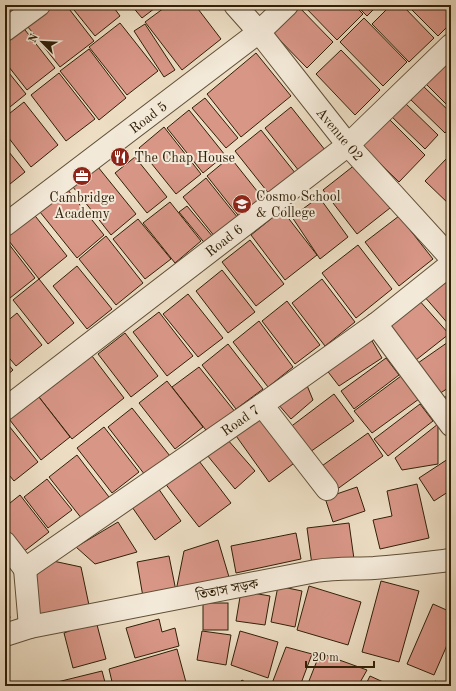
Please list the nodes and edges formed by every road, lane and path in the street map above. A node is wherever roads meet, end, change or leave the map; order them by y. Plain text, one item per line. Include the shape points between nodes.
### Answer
1 (39, 5) edge
2 (235, 5) edge
3 (287, 5) edge
4 (5, 30) edge
5 (259, 32) junction
6 (451, 45) edge
7 (348, 145) junction
8 (5, 225) edge
9 (451, 258) edge
10 (451, 264) edge
11 (376, 324) junction
12 (262, 405) junction
13 (5, 409) edge
14 (451, 425) edge
15 (327, 489) dead end
16 (5, 543) edge
17 (451, 560) edge
18 (25, 569) junction
19 (30, 627) junction
20 (5, 635) edge

1 - 4 street
2 - 5 street, Avenue 02
3 - 5 street, Road 5
5 - 7 street, Avenue 02
5 - 8 street, Road 5
6 - 7 street, Road 6
7 - 9 street, Avenue 02
7 - 13 street, Road 6
10 - 11 street, Road 7
11 - 12 street, Road 7
11 - 14 street
12 - 15 street
12 - 18 street, Road 7
16 - 18 street
17 - 19 street, তিতাস সড়ক via 316,571
18 - 19 street
19 - 20 street, তিতাস সড়ক

